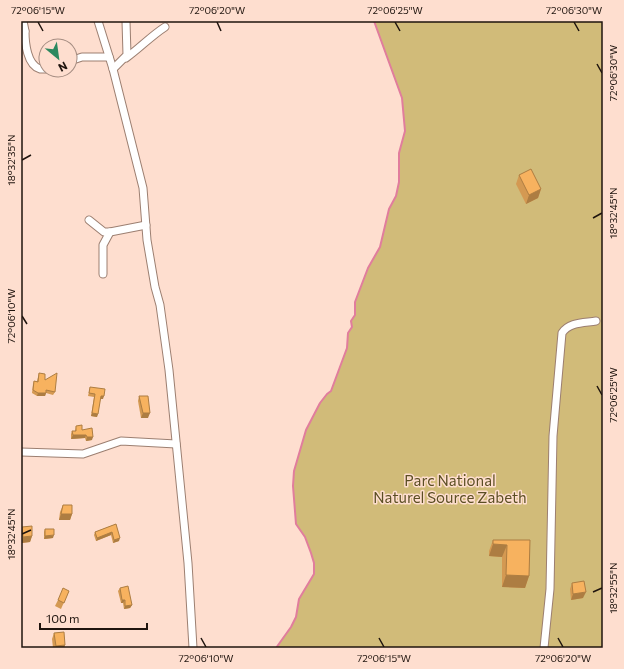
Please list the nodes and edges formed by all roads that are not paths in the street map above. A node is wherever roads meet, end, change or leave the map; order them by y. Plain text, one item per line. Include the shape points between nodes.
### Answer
1 (23, 21) edge
2 (98, 21) edge
3 (126, 21) edge
4 (165, 27) dead end
5 (23, 30) edge
6 (109, 57) junction
7 (78, 59) edge
8 (124, 59) junction
9 (38, 68) edge
10 (113, 69) junction
11 (89, 220) dead end
12 (146, 225) junction
13 (110, 232) junction
14 (103, 274) dead end
15 (596, 321) dead end
16 (176, 444) junction
17 (21, 452) edge
18 (193, 648) edge
19 (544, 648) edge

1 - 5 street
2 - 6 street
3 - 8 street via 128,50
4 - 8 street
5 - 9 street via 33,65
6 - 7 street
6 - 10 street
8 - 10 street
10 - 12 street via 143,188
11 - 13 street via 104,232
12 - 13 street
12 - 16 street via 169,370
13 - 14 street via 103,250
15 - 19 street via 573,324 566,327 562,333 553,436 550,589
16 - 17 street via 121,441 83,454
16 - 18 street via 188,563

